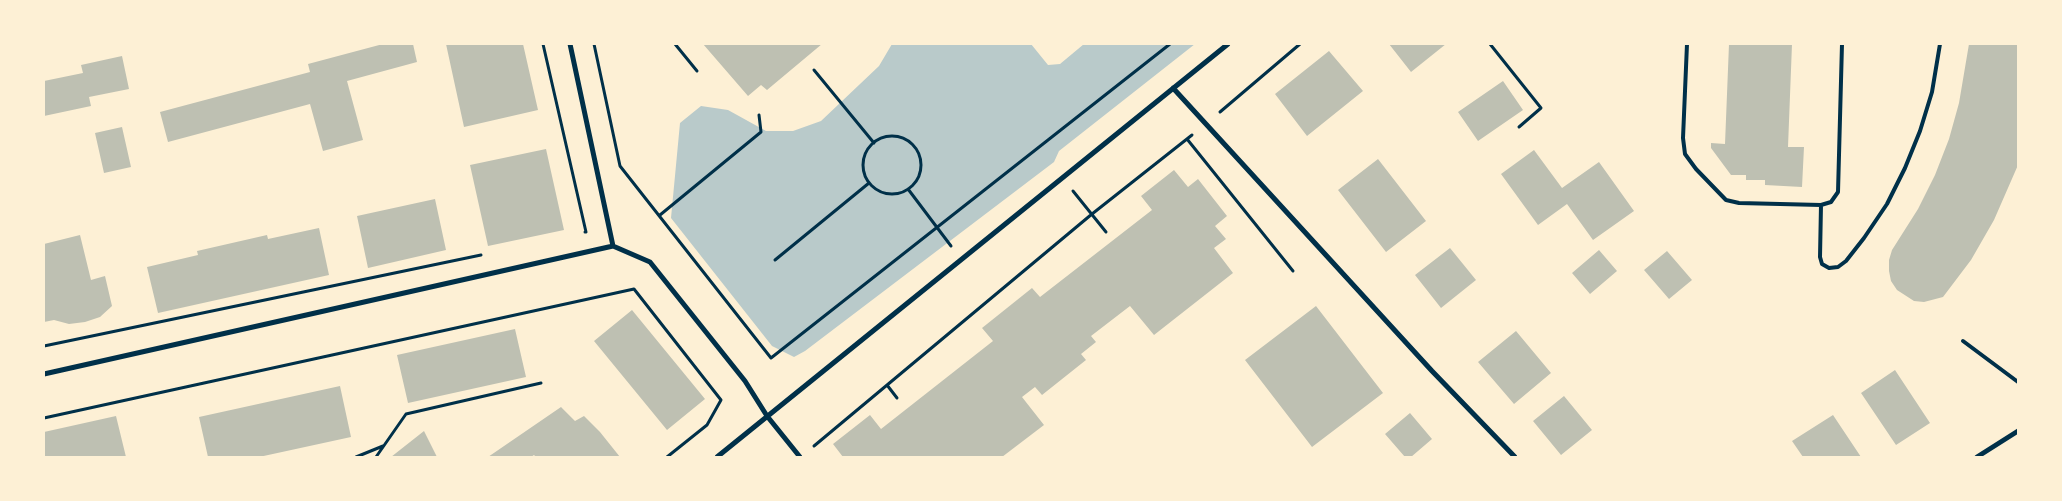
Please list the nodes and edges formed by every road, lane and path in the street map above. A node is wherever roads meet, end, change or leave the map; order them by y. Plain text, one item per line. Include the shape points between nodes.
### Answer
1 (543, 44) edge
2 (570, 44) edge
3 (594, 44) edge
4 (675, 44) edge
5 (1170, 44) edge
6 (1228, 44) edge
7 (1300, 44) edge
8 (1490, 44) edge
9 (1687, 44) edge
10 (1842, 44) edge
11 (1940, 44) edge
12 (814, 70) dead end
13 (697, 71) dead end
14 (1172, 88) junction
15 (759, 115) dead end
16 (1205, 124) junction
17 (1519, 127) dead end
18 (1187, 139) junction
19 (874, 143) junction
20 (1061, 177) junction
21 (869, 182) junction
22 (908, 189) junction
23 (1821, 205) junction
24 (1092, 214) junction
25 (660, 215) junction
26 (937, 228) junction
27 (1106, 232) dead end
28 (577, 234) dead end
29 (613, 246) junction
30 (482, 254) dead end
31 (961, 258) junction
32 (775, 260) dead end
33 (1293, 271) dead end
34 (1963, 341) dead end
35 (44, 346) edge
36 (44, 374) edge
37 (2018, 382) edge
38 (540, 383) dead end
39 (887, 385) junction
40 (897, 398) dead end
41 (767, 416) junction
42 (44, 418) edge
43 (2018, 431) edge
44 (384, 446) junction
45 (808, 451) dead end
46 (356, 457) edge
47 (376, 457) edge
48 (667, 457) edge
49 (717, 457) edge
50 (800, 457) edge
51 (1515, 457) edge
52 (1977, 457) edge

1 - 28 path via 586,232
2 - 29 street
3 - 25 path via 620,166
4 - 13 path
5 - 26 path
6 - 14 street
7 - 16 path
8 - 17 path via 1541,108
9 - 23 lane via 1683,138 1686,154 1696,169 1726,200
10 - 23 lane via 1838,192 1831,202
11 - 23 lane via 1932,92 1905,168 1864,238 1838,267 1829,268 1822,264 1820,257
12 - 19 path
14 - 16 street
14 - 20 street
15 - 25 path via 761,132
16 - 18 path
16 - 51 street
18 - 24 path
18 - 33 path
19 - 21 path via 866,151 864,162
19 - 22 path via 895,136 907,140 915,148 921,170
20 - 24 path
20 - 31 street
21 - 22 path via 887,194
21 - 32 path
22 - 26 path
24 - 27 path
24 - 39 path
25 - 26 path via 771,358
26 - 31 path
29 - 36 street
29 - 41 street via 650,262 745,382
30 - 35 path
31 - 41 street
34 - 37 lane
38 - 44 path via 406,414
39 - 40 path
39 - 45 path
41 - 49 street
41 - 50 street
42 - 48 path via 634,289 722,400 707,425
43 - 52 street
44 - 46 path
44 - 47 path

